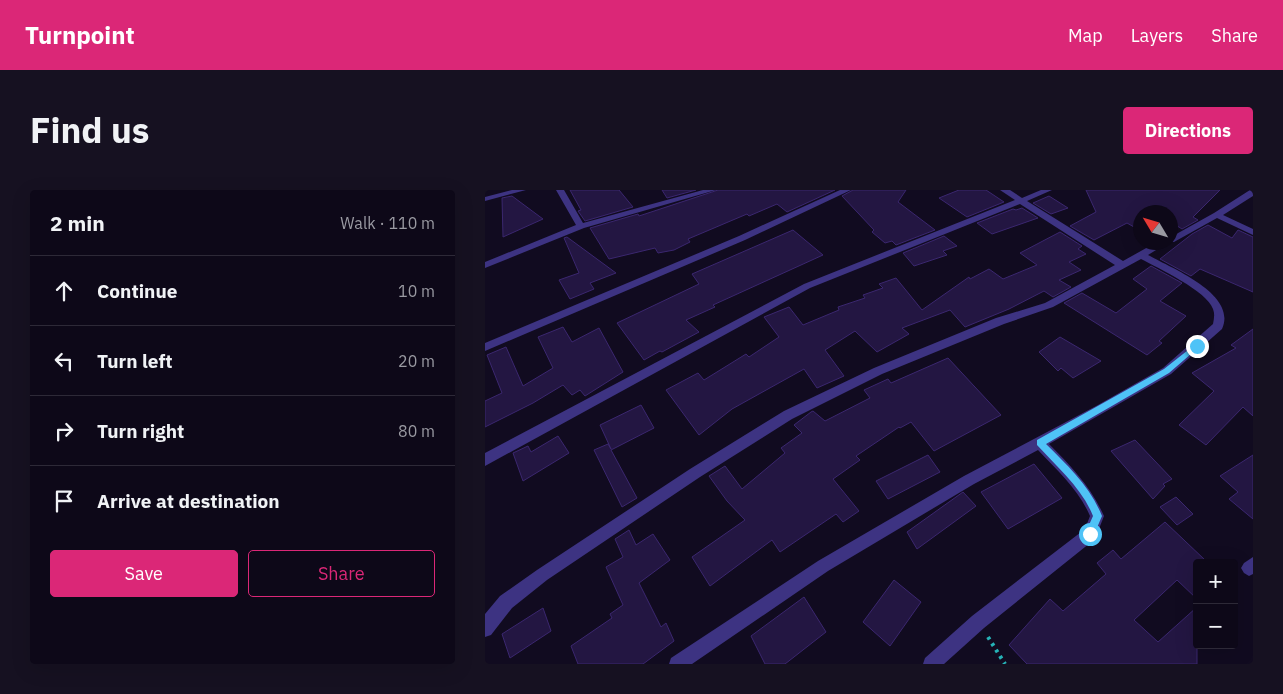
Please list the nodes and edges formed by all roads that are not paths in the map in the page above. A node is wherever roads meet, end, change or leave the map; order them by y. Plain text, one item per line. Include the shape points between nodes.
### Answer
1 (522, 190) edge
2 (560, 190) edge
3 (711, 190) edge
4 (847, 190) edge
5 (1004, 190) edge
6 (1048, 190) edge
7 (695, 192) edge
8 (1253, 192) edge
9 (485, 199) edge
10 (1023, 201) junction
11 (1217, 215) junction
12 (581, 226) junction
13 (1253, 232) edge
14 (1178, 236) edge
15 (1151, 250) edge
16 (1142, 255) junction
17 (485, 265) edge
18 (1122, 265) junction
19 (485, 347) edge
20 (1040, 443) junction
21 (485, 460) edge
22 (485, 629) edge
23 (677, 664) edge
24 (931, 664) edge

1 - 9 street
2 - 12 street
3 - 7 street
4 - 19 street
5 - 10 street
6 - 10 street
7 - 12 street
8 - 11 street
10 - 18 street
10 - 21 street via 807,286
11 - 13 street
11 - 14 street
12 - 17 street
15 - 16 street
16 - 18 street
16 - 20 street via 1205,292 1217,304 1219,326 1167,371
18 - 22 street via 1049,305 1000,321 879,371 788,415 542,575 507,602
20 - 23 street via 969,480 823,566
20 - 24 street via 1085,491 1097,516 1090,534 978,622

